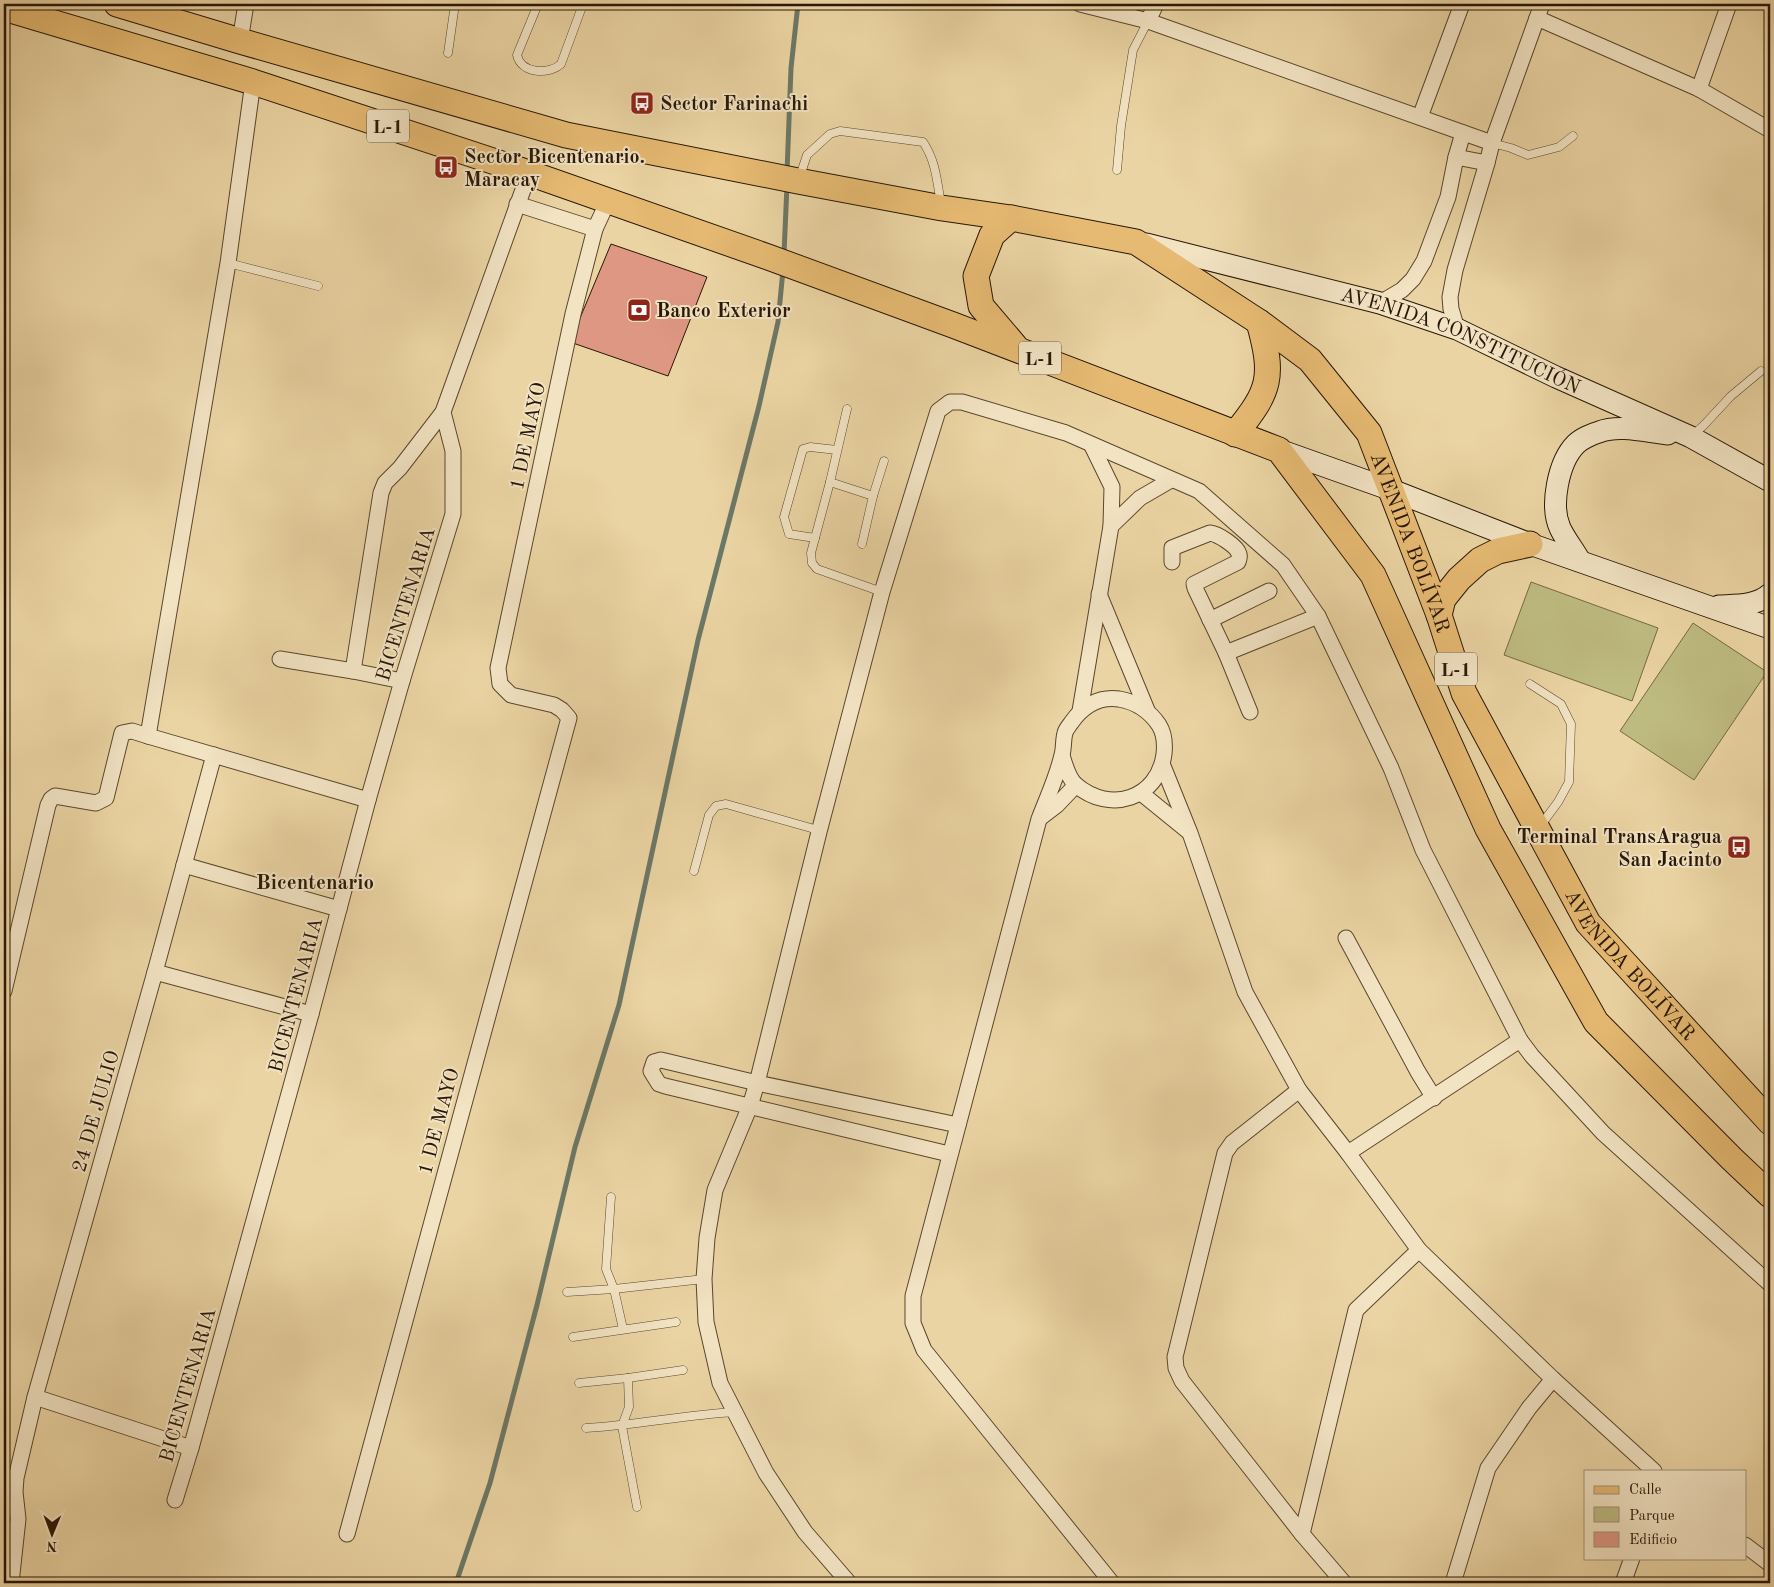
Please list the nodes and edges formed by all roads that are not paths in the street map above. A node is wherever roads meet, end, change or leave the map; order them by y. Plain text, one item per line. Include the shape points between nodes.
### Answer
1 (117, 4) edge
2 (246, 4) edge
3 (455, 4) edge
4 (538, 4) edge
5 (583, 4) edge
6 (1080, 4) edge
7 (1156, 4) edge
8 (1462, 4) edge
9 (1542, 4) edge
10 (1729, 4) edge
11 (4, 8) edge
12 (1536, 18) junction
13 (1148, 21) junction
14 (240, 41) junction
15 (448, 53) dead end
16 (253, 82) junction
17 (1698, 89) junction
18 (1420, 117) junction
19 (1770, 130) edge
20 (1463, 133) junction
21 (1573, 136) dead end
22 (1492, 143) junction
23 (1456, 157) junction
24 (1487, 163) junction
25 (1117, 170) dead end
26 (529, 173) junction
27 (795, 181) junction
28 (608, 201) junction
29 (517, 204) junction
30 (942, 208) junction
31 (1011, 218) junction
32 (595, 229) junction
33 (1136, 242) junction
34 (228, 263) junction
35 (318, 286) dead end
36 (1380, 302) junction
37 (1258, 322) junction
38 (1457, 329) junction
39 (1019, 350) junction
40 (1761, 371) dead end
41 (847, 409) dead end
42 (443, 412) junction
43 (1235, 434) junction
44 (1691, 437) junction
45 (1092, 446) junction
46 (837, 450) junction
47 (1279, 450) junction
48 (884, 461) dead end
49 (1171, 480) junction
50 (1770, 481) edge
51 (830, 482) junction
52 (1389, 489) junction
53 (874, 496) junction
54 (1111, 526) junction
55 (815, 538) junction
56 (862, 544) dead end
57 (1530, 544) junction
58 (1580, 561) junction
59 (1172, 562) dead end
60 (1269, 591) dead end
61 (882, 592) junction
62 (1099, 594) junction
63 (1770, 594) edge
64 (1709, 606) junction
65 (1439, 615) junction
66 (1318, 616) junction
67 (1210, 620) junction
68 (1770, 628) edge
69 (1226, 653) junction
70 (280, 659) dead end
71 (353, 671) junction
72 (402, 681) junction
73 (1530, 684) dead end
74 (1147, 710) junction
75 (1080, 711) junction
76 (1250, 712) dead end
77 (148, 736) junction
78 (214, 755) junction
79 (1062, 755) junction
80 (1163, 766) junction
81 (1076, 785) junction
82 (1141, 793) junction
83 (368, 800) junction
84 (1039, 819) junction
85 (1538, 829) junction
86 (819, 832) junction
87 (1190, 833) junction
88 (184, 865) junction
89 (694, 871) dead end
90 (339, 909) junction
91 (1346, 938) dead end
92 (154, 972) junction
93 (4, 991) edge
94 (311, 1014) junction
95 (1520, 1040) junction
96 (757, 1083) junction
97 (1299, 1090) junction
98 (1434, 1098) junction
99 (750, 1106) junction
100 (1770, 1122) edge
101 (958, 1125) junction
102 (1348, 1153) junction
103 (949, 1154) junction
104 (1770, 1195) edge
105 (611, 1197) dead end
106 (1419, 1250) junction
107 (704, 1279) junction
108 (1770, 1284) edge
109 (614, 1289) junction
110 (567, 1292) dead end
111 (676, 1322) dead end
112 (624, 1329) junction
113 (573, 1337) dead end
114 (683, 1370) dead end
115 (628, 1378) junction
116 (1553, 1379) junction
117 (579, 1383) dead end
118 (35, 1397) junction
119 (735, 1412) junction
120 (622, 1426) junction
121 (586, 1428) dead end
122 (191, 1448) junction
123 (1653, 1470) edge
124 (10, 1476) edge
125 (175, 1500) dead end
126 (637, 1507) dead end
127 (347, 1534) dead end
128 (1302, 1534) junction
129 (1746, 1545) edge
130 (1631, 1560) edge
131 (1770, 1564) edge
132 (11, 1583) edge
133 (848, 1583) edge
134 (1112, 1583) edge
135 (1344, 1583) edge
136 (1453, 1583) edge
137 (1623, 1583) edge

1 - 14 main road, L-1
2 - 14 street
3 - 15 lane
4 - 5 lane via 517,55 520,64 545,72 553,71 561,64
6 - 13 street
7 - 13 street
8 - 18 street
9 - 12 street
10 - 17 street
11 - 16 main road, L-1
12 - 17 street
12 - 22 street
13 - 18 street
13 - 25 lane via 1133,50
14 - 27 main road, L-1 via 566,135
16 - 26 main road, L-1
16 - 34 street
17 - 19 street
18 - 20 street
20 - 22 street
20 - 23 street
21 - 22 lane via 1559,147 1528,156
22 - 24 street
23 - 24 street
23 - 36 street via 1448,196 1424,261 1402,290
24 - 38 street via 1454,270 1450,297
26 - 28 main road, L-1
26 - 29 street
27 - 30 main road, L-1
27 - 30 lane via 808,155 830,134 840,131 923,142 934,162
28 - 32 street, 1 DE MAYO
28 - 39 main road, L-1
29 - 32 street
29 - 42 street
30 - 31 main road, L-1
31 - 33 main road, L-1
31 - 39 main road via 992,235 976,276 981,306
32 - 127 street, 1 DE MAYO via 571,324 498,668 500,684 511,695 554,704 569,718
33 - 36 street, AVENIDA CONSTITUCIÓN
33 - 37 main road, AVENIDA BOLÍVAR / L-1
34 - 35 lane
34 - 77 street
36 - 38 street, AVENIDA CONSTITUCIÓN
37 - 43 main road via 1267,351 1265,391
37 - 52 main road, AVENIDA BOLÍVAR / L-1 via 1310,360 1369,433
38 - 44 street, AVENIDA CONSTITUCIÓN
39 - 43 main road, L-1
40 - 44 lane
41 - 46 lane
42 - 71 street via 385,483 381,493
42 - 72 street, BICENTENARIA via 453,451 453,514
43 - 47 main road, L-1
44 - 50 street, AVENIDA CONSTITUCIÓN
44 - 58 street via 1623,429 1600,431 1576,444 1566,458 1556,489 1556,509 1560,527
45 - 49 street
45 - 54 street via 1112,487
45 - 61 street via 1066,433 962,402 950,402 938,410
46 - 51 lane
46 - 55 lane via 803,449 784,517 789,534
47 - 52 street
47 - 104 main road, AVENIDA BOLÍVAR / L-1 via 1373,575 1488,829 1596,1022
48 - 53 lane
49 - 54 street via 1140,498
49 - 66 street via 1199,491 1283,565
51 - 53 lane
51 - 55 lane
52 - 57 street
52 - 65 main road, AVENIDA BOLÍVAR / L-1
53 - 56 lane
54 - 62 street
55 - 61 lane via 811,553 812,562 818,569
57 - 58 street
57 - 65 main road via 1498,550 1480,560 1443,599
58 - 64 street
59 - 67 street via 1172,548 1210,533 1224,538 1239,553 1238,562 1194,584
60 - 67 street
61 - 86 street
62 - 74 street
62 - 75 street
63 - 64 street via 1763,600 1744,605
64 - 68 street
65 - 85 main road, AVENIDA BOLÍVAR / L-1 via 1464,693
66 - 69 street
66 - 95 street via 1391,768 1423,850
67 - 69 street
69 - 76 street
70 - 71 street
71 - 72 street
72 - 83 street, BICENTENARIA
73 - 85 lane via 1561,704 1571,724 1569,782
74 - 75 street via 1113,698 1095,702
74 - 80 street via 1162,733 1165,746
75 - 79 street via 1065,732
77 - 78 street
77 - 93 street via 132,730 122,733 106,798 102,801 96,803 55,796 51,799
78 - 83 street
78 - 88 street, 24 DE JULIO
79 - 81 street
79 - 84 street
80 - 82 street via 1154,782
80 - 87 street
81 - 82 street via 1098,799 1124,800
81 - 84 street
82 - 87 street
83 - 90 street, BICENTENARIA
84 - 101 street
85 - 100 main road, AVENIDA BOLÍVAR / L-1 via 1588,923
86 - 89 lane via 726,804 716,806 709,815
86 - 96 street
87 - 97 street via 1245,992
88 - 90 street
88 - 92 street, 24 DE JULIO
90 - 94 street, BICENTENARIA
91 - 98 street
92 - 94 street
92 - 118 street, 24 DE JULIO
94 - 122 street, BICENTENARIA
95 - 98 street
95 - 108 street via 1603,1133
96 - 99 street
96 - 99 street via 661,1060 654,1062 651,1071 659,1084
96 - 101 street
97 - 102 street
97 - 128 street via 1232,1143 1224,1154 1175,1357 1182,1381
98 - 102 street
99 - 103 street
99 - 107 street via 714,1190
101 - 103 street
102 - 106 street
103 - 134 street via 913,1296 913,1323 924,1350
105 - 109 lane via 606,1269
106 - 116 street
106 - 128 street via 1356,1310
107 - 109 lane
107 - 119 street via 706,1322 720,1383
109 - 110 lane
109 - 112 lane
111 - 112 lane
112 - 113 lane
114 - 115 lane
115 - 117 lane
115 - 120 lane via 629,1407
116 - 123 street
116 - 136 street via 1488,1468
118 - 122 street
118 - 124 street, 24 DE JULIO
119 - 120 lane
119 - 133 street via 766,1473 806,1532
120 - 121 lane
120 - 126 lane
122 - 125 street, BICENTENARIA
124 - 132 street, 24 DE JULIO via 18,1519
128 - 135 street
129 - 131 street
130 - 137 street

